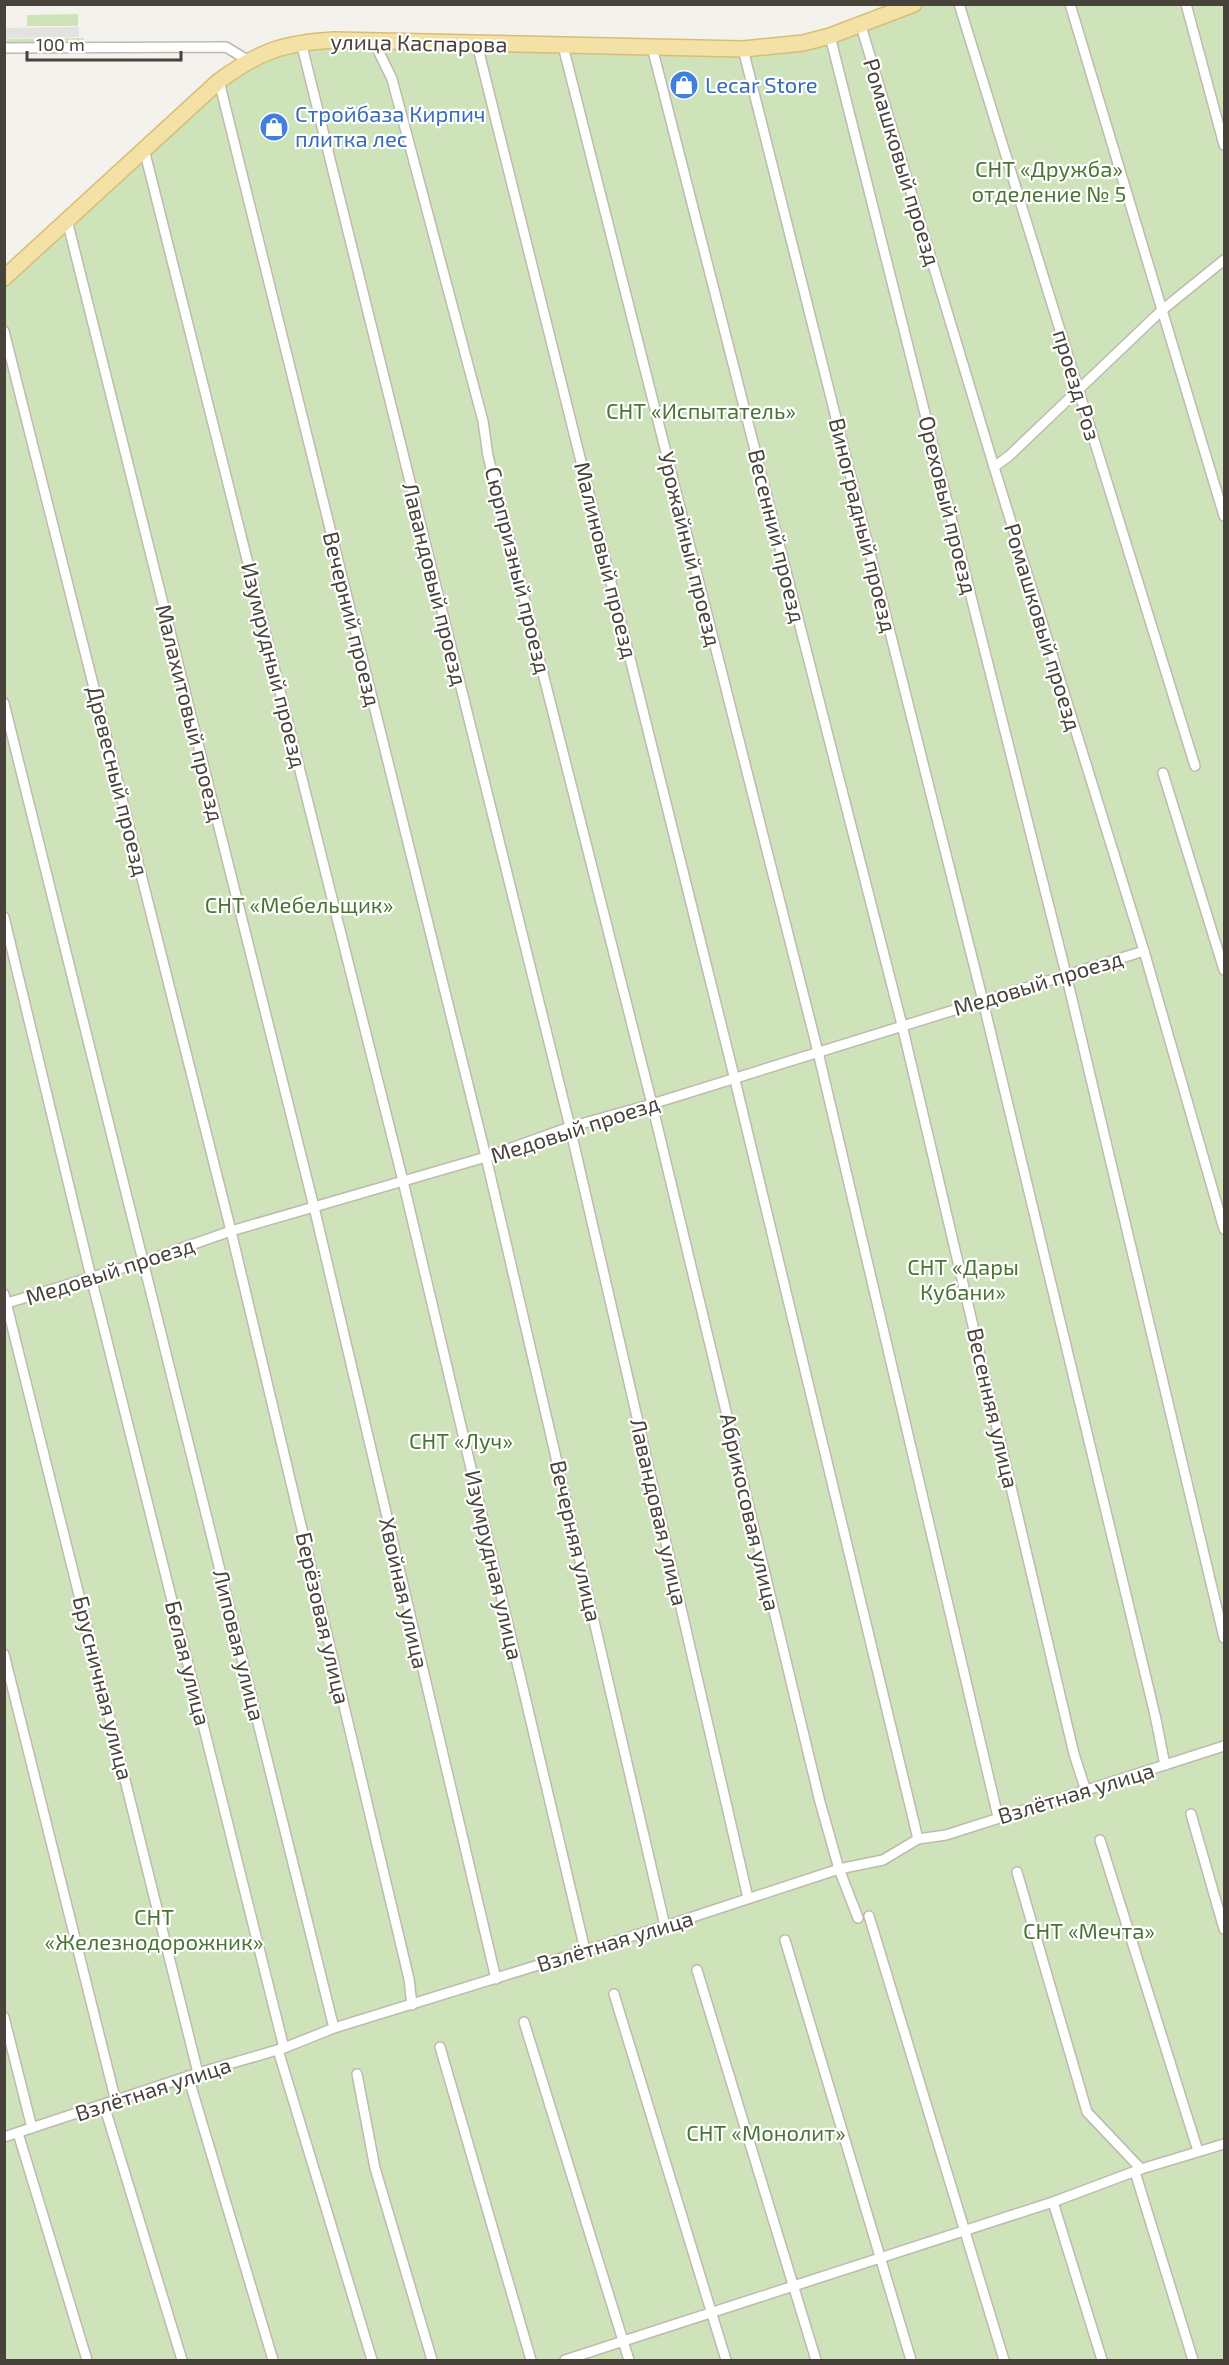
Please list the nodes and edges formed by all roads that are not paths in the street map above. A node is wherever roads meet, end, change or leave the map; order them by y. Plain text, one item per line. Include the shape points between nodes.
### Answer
1 (914, 4) edge
2 (959, 4) edge
3 (1070, 4) edge
4 (1186, 4) edge
5 (861, 26) junction
6 (830, 36) junction
7 (373, 40) junction
8 (301, 42) junction
9 (477, 44) junction
10 (563, 46) junction
11 (652, 47) junction
12 (4, 48) edge
13 (743, 50) junction
14 (249, 61) junction
15 (219, 81) junction
16 (1224, 145) edge
17 (144, 149) junction
18 (67, 220) junction
19 (1224, 260) edge
20 (4, 278) edge
21 (1161, 311) junction
22 (4, 331) edge
23 (1079, 390) junction
24 (994, 467) junction
25 (1224, 516) edge
26 (4, 703) edge
27 (1195, 766) dead end
28 (1163, 773) dead end
29 (4, 917) edge
30 (1144, 951) junction
31 (1224, 970) edge
32 (1066, 974) junction
33 (983, 1001) junction
34 (902, 1025) junction
35 (818, 1052) junction
36 (734, 1076) junction
37 (652, 1104) junction
38 (570, 1127) junction
39 (486, 1157) junction
40 (404, 1181) junction
41 (314, 1207) junction
42 (1224, 1229) edge
43 (231, 1231) junction
44 (145, 1261) junction
45 (91, 1277) junction
46 (5, 1300) edge
47 (1224, 1638) edge
48 (4, 1654) edge
49 (1224, 1746) edge
50 (1165, 1765) junction
51 (1086, 1791) junction
52 (1191, 1814) dead end
53 (998, 1817) junction
54 (918, 1839) junction
55 (1100, 1840) dead end
56 (839, 1869) junction
57 (1017, 1872) dead end
58 (748, 1898) junction
59 (868, 1916) dead end
60 (858, 1918) dead end
61 (665, 1926) junction
62 (1224, 1929) edge
63 (785, 1940) dead end
64 (585, 1950) junction
65 (697, 1971) dead end
66 (496, 1979) junction
67 (614, 1994) dead end
68 (412, 2005) junction
69 (4, 2017) edge
70 (524, 2022) dead end
71 (334, 2028) junction
72 (440, 2047) dead end
73 (281, 2049) junction
74 (198, 2073) junction
75 (357, 2074) dead end
76 (188, 2076) junction
77 (116, 2102) junction
78 (104, 2105) junction
79 (32, 2128) junction
80 (18, 2133) junction
81 (4, 2137) edge
82 (1224, 2144) edge
83 (1198, 2151) junction
84 (1138, 2170) junction
85 (1053, 2202) junction
86 (964, 2232) junction
87 (880, 2258) junction
88 (791, 2286) junction
89 (712, 2312) junction
90 (624, 2342) junction
91 (87, 2361) edge
92 (182, 2361) edge
93 (273, 2361) edge
94 (372, 2361) edge
95 (432, 2361) edge
96 (531, 2361) edge
97 (565, 2361) edge
98 (629, 2361) edge
99 (726, 2361) edge
100 (816, 2361) edge
101 (911, 2361) edge
102 (1004, 2361) edge
103 (1102, 2361) edge
104 (1193, 2361) edge

1 - 5 main road, улица Каспарова
2 - 23 street, проезд Роз
3 - 21 street
4 - 16 street
5 - 6 main road, улица Каспарова
5 - 24 street, Ромашковый проезд
6 - 13 main road, улица Каспарова
6 - 32 street, Ореховый проезд
7 - 8 main road, улица Каспарова
7 - 9 main road, улица Каспарова
7 - 37 street, Сюрпризный проезд via 392,80 483,421 488,456
8 - 14 main road, улица Каспарова
8 - 38 street, Лавандовый проезд
9 - 10 main road, улица Каспарова
9 - 36 street, Малиновый проезд
10 - 11 main road, улица Каспарова
10 - 35 street, Урожайный проезд
11 - 13 main road, улица Каспарова
11 - 34 street, Весенний проезд
12 - 14 street via 226,47
13 - 33 street, Виноградный проезд
14 - 15 main road, улица Каспарова
15 - 17 main road, улица Каспарова
15 - 39 street, Вечерний проезд
17 - 18 main road, улица Каспарова
17 - 40 street, Изумрудный проезд
18 - 20 main road, улица Каспарова
18 - 41 street, Малахитовый проезд
19 - 21 street
21 - 23 street
21 - 25 street
22 - 43 street, Древесный проезд
23 - 24 street
23 - 27 street, проезд Роз
24 - 30 street, Ромашковый проезд
26 - 44 street, Липовая улица
28 - 31 street
29 - 45 street, Белая улица
30 - 32 street, Медовый проезд
30 - 42 street, Ромашковый проезд
32 - 33 street, Медовый проезд
32 - 47 street, Ореховый проезд
33 - 34 street, Медовый проезд
33 - 50 street, Виноградный проезд
34 - 35 street, Медовый проезд
34 - 51 street, Весенняя улица via 1074,1754
35 - 36 street, Медовый проезд
35 - 53 street, Урожайный проезд
36 - 37 street, Медовый проезд
36 - 54 street, Малиновый проезд
37 - 38 street, Медовый проезд
37 - 56 street, Абрикосовая улица via 819,1802
38 - 39 street, Медовый проезд
38 - 58 street, Лавандовая улица
39 - 40 street, Медовый проезд
39 - 61 street, Вечерняя улица
40 - 41 street, Медовый проезд
40 - 64 street, Изумрудная улица
41 - 43 street, Медовый проезд
41 - 66 street, Хвойная улица
43 - 44 street, Медовый проезд
43 - 68 street, Берёзовая улица
44 - 45 street, Медовый проезд
44 - 71 street, Липовая улица
45 - 46 street, Медовый проезд
45 - 73 street, Белая улица
46 - 74 street, Брусничная улица
48 - 77 street
49 - 50 street, Взлётная улица
50 - 51 street, Взлётная улица
51 - 53 street, Взлётная улица
52 - 62 street
53 - 54 street, Взлётная улица via 946,1835
54 - 56 street, Взлётная улица via 883,1860
55 - 83 street
56 - 58 street, Взлётная улица
56 - 60 street, Абрикосовая улица
57 - 84 street via 1087,2112
58 - 61 street, Взлётная улица
59 - 86 street
61 - 64 street, Взлётная улица
63 - 87 street
64 - 66 street, Взлётная улица
65 - 88 street
66 - 68 street, Взлётная улица
67 - 89 street
68 - 71 street, Взлётная улица
69 - 79 street
70 - 90 street
71 - 73 street, Взлётная улица
72 - 96 street
73 - 74 street, Взлётная улица
73 - 94 street, Белая улица
74 - 76 street, Взлётная улица
75 - 95 street via 375,2168
76 - 77 street, Взлётная улица
76 - 93 street
77 - 78 street, Взлётная улица
78 - 79 street, Взлётная улица
78 - 92 street
79 - 80 street, Взлётная улица
80 - 81 street, Взлётная улица
80 - 91 street
82 - 83 street
83 - 84 street
84 - 85 street
84 - 104 street
85 - 86 street
85 - 103 street
86 - 87 street
86 - 102 street
87 - 88 street
87 - 101 street
88 - 89 street
88 - 100 street
89 - 90 street
89 - 99 street
90 - 97 street
90 - 98 street

